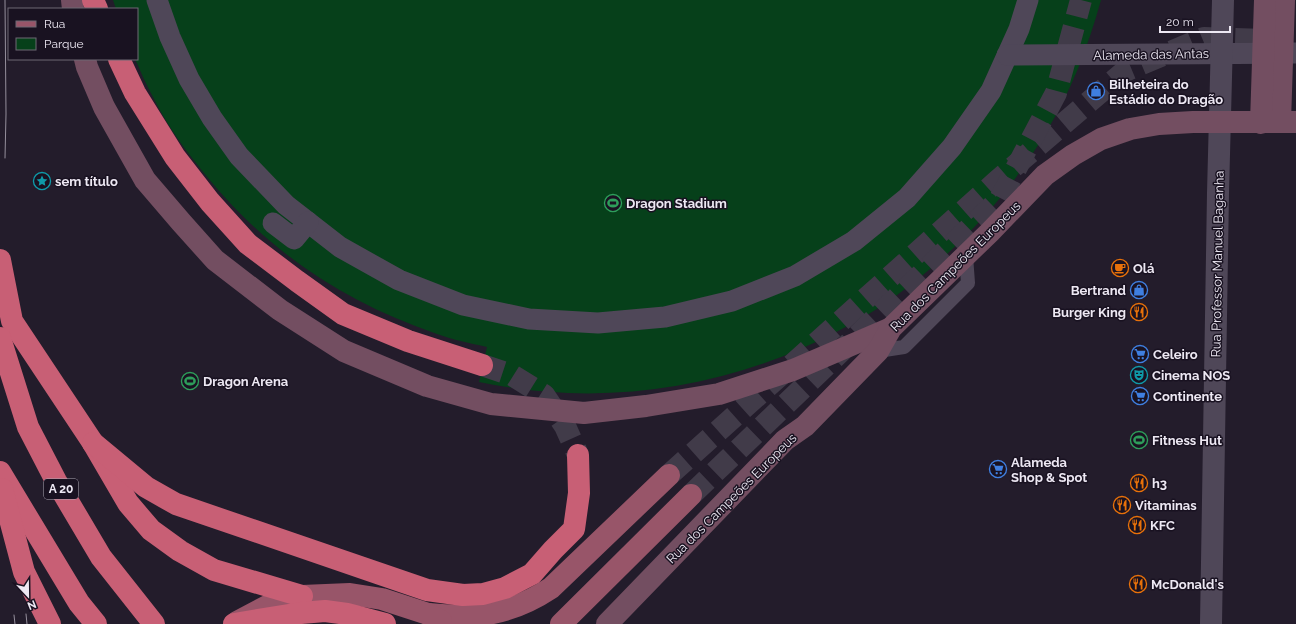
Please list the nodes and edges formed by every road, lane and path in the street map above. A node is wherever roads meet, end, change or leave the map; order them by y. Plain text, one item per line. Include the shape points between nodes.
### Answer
1 (157, 0) edge
2 (1028, 0) edge
3 (1223, 0) edge
4 (1265, 0) edge
5 (1284, 0) edge
6 (1280, 52) edge
7 (1007, 56) junction
8 (85, 60) edge
9 (119, 60) edge
10 (1279, 122) edge
11 (308, 222) junction
12 (273, 223) dead end
13 (966, 256) junction
14 (0, 260) edge
15 (891, 328) junction
16 (0, 338) edge
17 (878, 351) junction
18 (482, 366) tunnel mouth
19 (93, 443) junction
20 (578, 455) tunnel mouth
21 (0, 472) edge
22 (670, 475) tunnel mouth
23 (0, 482) edge
24 (691, 495) tunnel mouth
25 (574, 529) junction
26 (550, 588) junction
27 (302, 596) junction
28 (428, 614) junction
29 (50, 624) edge
30 (96, 624) edge
31 (154, 624) edge
32 (233, 624) edge
33 (385, 624) edge
34 (447, 624) edge
35 (561, 624) edge
36 (607, 624) edge
37 (1211, 624) edge

1 - 11 street via 189,79 212,118 239,156 286,205
2 - 7 street
3 - 37 street, Rua Professor Manuel Baganha
4 - 6 main road
5 - 6 main road
6 - 7 street, Alameda das Antas
6 - 10 main road
7 - 11 street via 991,90 952,147 907,198 854,241 795,276 732,301 665,317 598,323 529,319 463,305 399,280 340,247
8 - 15 main road via 104,107 146,180 215,260 280,310 344,350 427,386 490,404 560,411 584,413 646,406 719,394 793,370
9 - 18 highway via 135,93 175,157 210,202 248,244 343,314 408,341
10 - 13 main road, Rua dos Campeões Europeus via 1159,124 1130,129 1101,139 1072,155 1045,175
11 - 12 street via 294,239
13 - 15 main road, Rua dos Campeões Europeus
13 - 17 lane via 968,283 904,348
14 - 19 highway via 12,321
15 - 17 main road, Rua dos Campeões Europeus
16 - 31 highway, A 20 via 28,427 56,482 101,557
17 - 36 main road, Rua dos Campeões Europeus via 805,426 785,440
19 - 25 highway via 146,487 176,504 427,590 463,595 483,594 505,588 532,574
19 - 27 highway via 128,503 151,530 180,551 214,570
20 - 25 highway via 579,493
21 - 30 highway via 79,603
22 - 26 main road
23 - 29 highway via 24,572
24 - 35 main road
25 - 26 main road
26 - 28 main road via 528,601 482,615
27 - 28 main road via 350,594 382,598
27 - 32 main road via 274,602
28 - 34 main road
32 - 33 highway via 325,611

